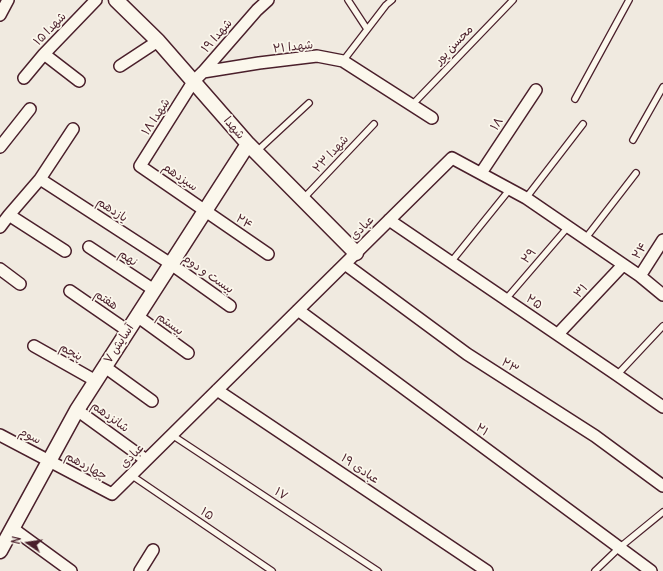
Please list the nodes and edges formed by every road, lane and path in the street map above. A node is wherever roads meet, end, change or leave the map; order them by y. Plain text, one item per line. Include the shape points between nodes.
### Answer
1 (8, 0) edge
2 (96, 0) edge
3 (116, 0) edge
4 (268, 0) edge
5 (348, 0) edge
6 (392, 0) edge
7 (513, 0) edge
8 (629, 0) edge
9 (0, 15) edge
10 (367, 29) junction
11 (158, 41) junction
12 (44, 54) junction
13 (343, 61) junction
14 (120, 66) dead end
15 (198, 77) junction
16 (24, 78) dead end
17 (79, 81) dead end
18 (663, 87) edge
19 (536, 90) dead end
20 (574, 99) dead end
21 (309, 103) dead end
22 (412, 105) junction
23 (30, 109) dead end
24 (432, 118) dead end
25 (374, 124) dead end
26 (583, 124) dead end
27 (73, 129) dead end
28 (633, 140) dead end
29 (0, 146) edge
30 (252, 148) junction
31 (140, 166) joint
32 (636, 172) dead end
33 (481, 173) junction
34 (40, 179) junction
35 (510, 189) junction
36 (526, 198) junction
37 (303, 200) junction
38 (205, 210) junction
39 (9, 215) junction
40 (389, 220) junction
41 (0, 227) edge
42 (568, 227) junction
43 (585, 239) junction
44 (663, 240) edge
45 (89, 247) dead end
46 (65, 251) dead end
47 (356, 253) junction
48 (268, 254) dead end
49 (451, 262) junction
50 (171, 264) junction
51 (345, 264) junction
52 (623, 265) junction
53 (0, 269) edge
54 (640, 276) junction
55 (20, 284) dead end
56 (154, 290) junction
57 (70, 291) dead end
58 (663, 295) edge
59 (506, 299) junction
60 (230, 306) dead end
61 (298, 310) junction
62 (137, 316) junction
63 (663, 326) edge
64 (128, 330) junction
65 (558, 334) junction
66 (34, 346) dead end
67 (188, 353) dead end
68 (105, 366) junction
69 (617, 375) junction
70 (96, 381) junction
71 (217, 390) junction
72 (152, 400) dead end
73 (663, 407) edge
74 (77, 410) junction
75 (172, 435) junction
76 (0, 436) edge
77 (48, 460) junction
78 (146, 460) junction
79 (131, 475) junction
80 (663, 486) edge
81 (112, 494) joint
82 (663, 512) edge
83 (12, 528) junction
84 (619, 548) junction
85 (0, 550) edge
86 (153, 550) dead end
87 (56, 567) edge
88 (70, 571) edge
89 (140, 571) edge
90 (272, 571) edge
91 (378, 571) edge
92 (487, 571) edge
93 (595, 571) edge
94 (651, 571) edge

1 - 9 street
2 - 12 street, شهدا ۱۵
3 - 11 street, شهدا
4 - 15 street, شهدا ۱۹
5 - 10 lane
6 - 10 lane
7 - 22 lane, محسن پور
8 - 20 lane
10 - 13 lane
11 - 14 street
11 - 15 street, شهدا
12 - 16 street, شهدا ۱۵
12 - 17 street
13 - 15 street, شهدا ۲۱ via 317,56 259,64
13 - 22 street, شهدا ۲۱
15 - 30 street, شهدا
15 - 31 street, شهدا ۱۸
18 - 28 lane
19 - 33 street, ۱۸
21 - 30 lane
22 - 24 street, شهدا ۲۱
23 - 29 street
25 - 37 lane, شهدا ۲۳
26 - 36 lane
27 - 34 street
30 - 37 street, شهدا
30 - 38 street, آسایش ۷
31 - 38 street, سیزدهم
32 - 43 lane
33 - 35 street, عبادی
33 - 40 street, عبادی via 452,158
34 - 39 street
34 - 50 street, یازدهم
35 - 36 street, عبادی
35 - 49 lane
36 - 42 street, عبادی
37 - 47 street, شهدا
38 - 48 street, ۲۴
38 - 50 street, آسایش ۷
39 - 41 street
39 - 46 street
40 - 47 street, عبادی
40 - 49 street, ۲۵
42 - 43 street, عبادی
42 - 59 lane, ۲۹
43 - 52 street, عبادی
44 - 54 street, ۲۴
45 - 56 street, نهم
47 - 51 street, عبادی
49 - 59 street, ۲۵
50 - 56 street, آسایش ۷
50 - 60 street, بیست و دوم
51 - 61 street, عبادی
51 - 80 street, ۲۳ via 467,354 595,436
52 - 54 street, عبادی
52 - 65 street, ۳۱
53 - 55 street
54 - 58 street, عبادی
56 - 62 street, آسایش ۷
57 - 64 street, هفتم
59 - 65 street, ۲۵
61 - 71 street, عبادی
61 - 84 street, ۲۱
62 - 64 street, آسایش ۷
62 - 67 street, بیستم
63 - 69 lane
64 - 68 street, آسایش ۷
65 - 69 street, ۲۵
66 - 70 street, پنجم
68 - 70 street, آسایش ۷
68 - 72 street
69 - 73 street, ۲۵
70 - 74 street, آسایش ۷
71 - 75 street, عبادی
71 - 92 street, عبادی ۱۹
74 - 77 street, آسایش ۷
74 - 78 street, شانزدهم
75 - 78 street, عبادی
75 - 91 lane, ۱۷
76 - 77 street, سوم
77 - 81 street, چهاردهم
77 - 83 street, آسایش ۷
78 - 79 street, عبادی
79 - 81 street, عبادی
79 - 90 lane, ۱۵
82 - 84 lane
83 - 85 street, آسایش ۷
83 - 87 street
84 - 93 lane
84 - 94 street, ۲۱
86 - 89 street
87 - 88 street

